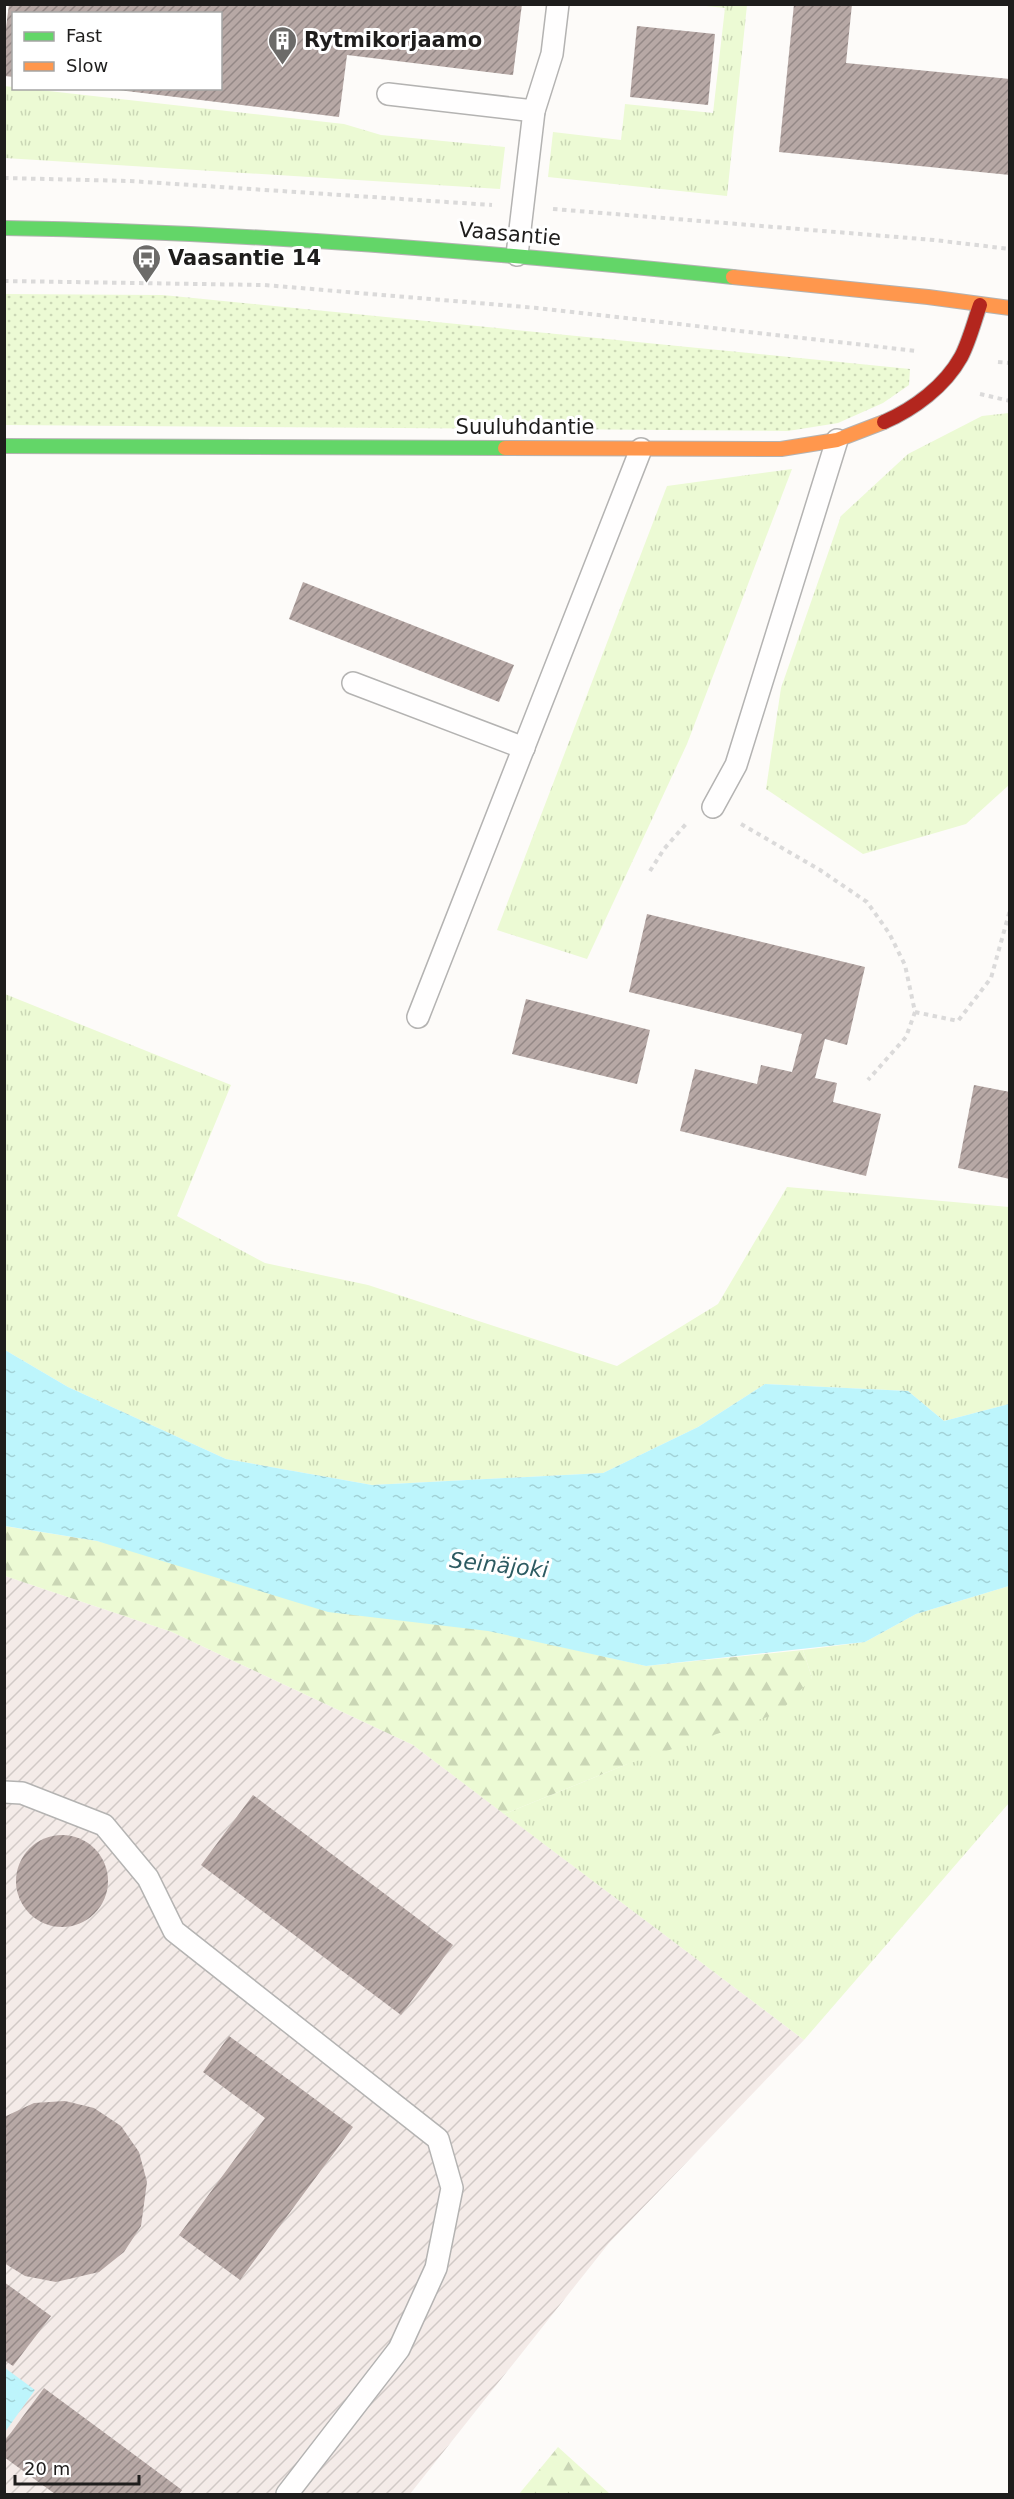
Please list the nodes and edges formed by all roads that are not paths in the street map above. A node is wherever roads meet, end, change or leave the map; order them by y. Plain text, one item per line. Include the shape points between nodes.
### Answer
1 (558, 4) edge
2 (388, 94) dead end
3 (534, 111) junction
4 (4, 228) edge
5 (517, 255) junction
6 (980, 305) junction
7 (1010, 308) edge
8 (837, 440) junction
9 (4, 446) edge
10 (641, 449) junction
11 (353, 683) dead end
12 (524, 748) junction
13 (713, 807) road end
14 (418, 1017) dead end
15 (4, 1792) edge
16 (287, 2494) edge

1 - 3 lane via 552,54
2 - 3 lane
3 - 5 lane
4 - 5 street, Vaasantie via 117,230
5 - 6 street, Vaasantie
6 - 7 street, Vaasantie
6 - 8 street, Suuluhdantie via 961,357 938,388 895,417
8 - 10 street, Suuluhdantie via 781,449
8 - 13 lane via 736,765
9 - 10 street, Suuluhdantie
10 - 12 lane
11 - 12 lane
12 - 14 lane
15 - 16 lane via 22,1793 104,1825 148,1878 174,1931 438,2139 452,2188 436,2268 399,2349

